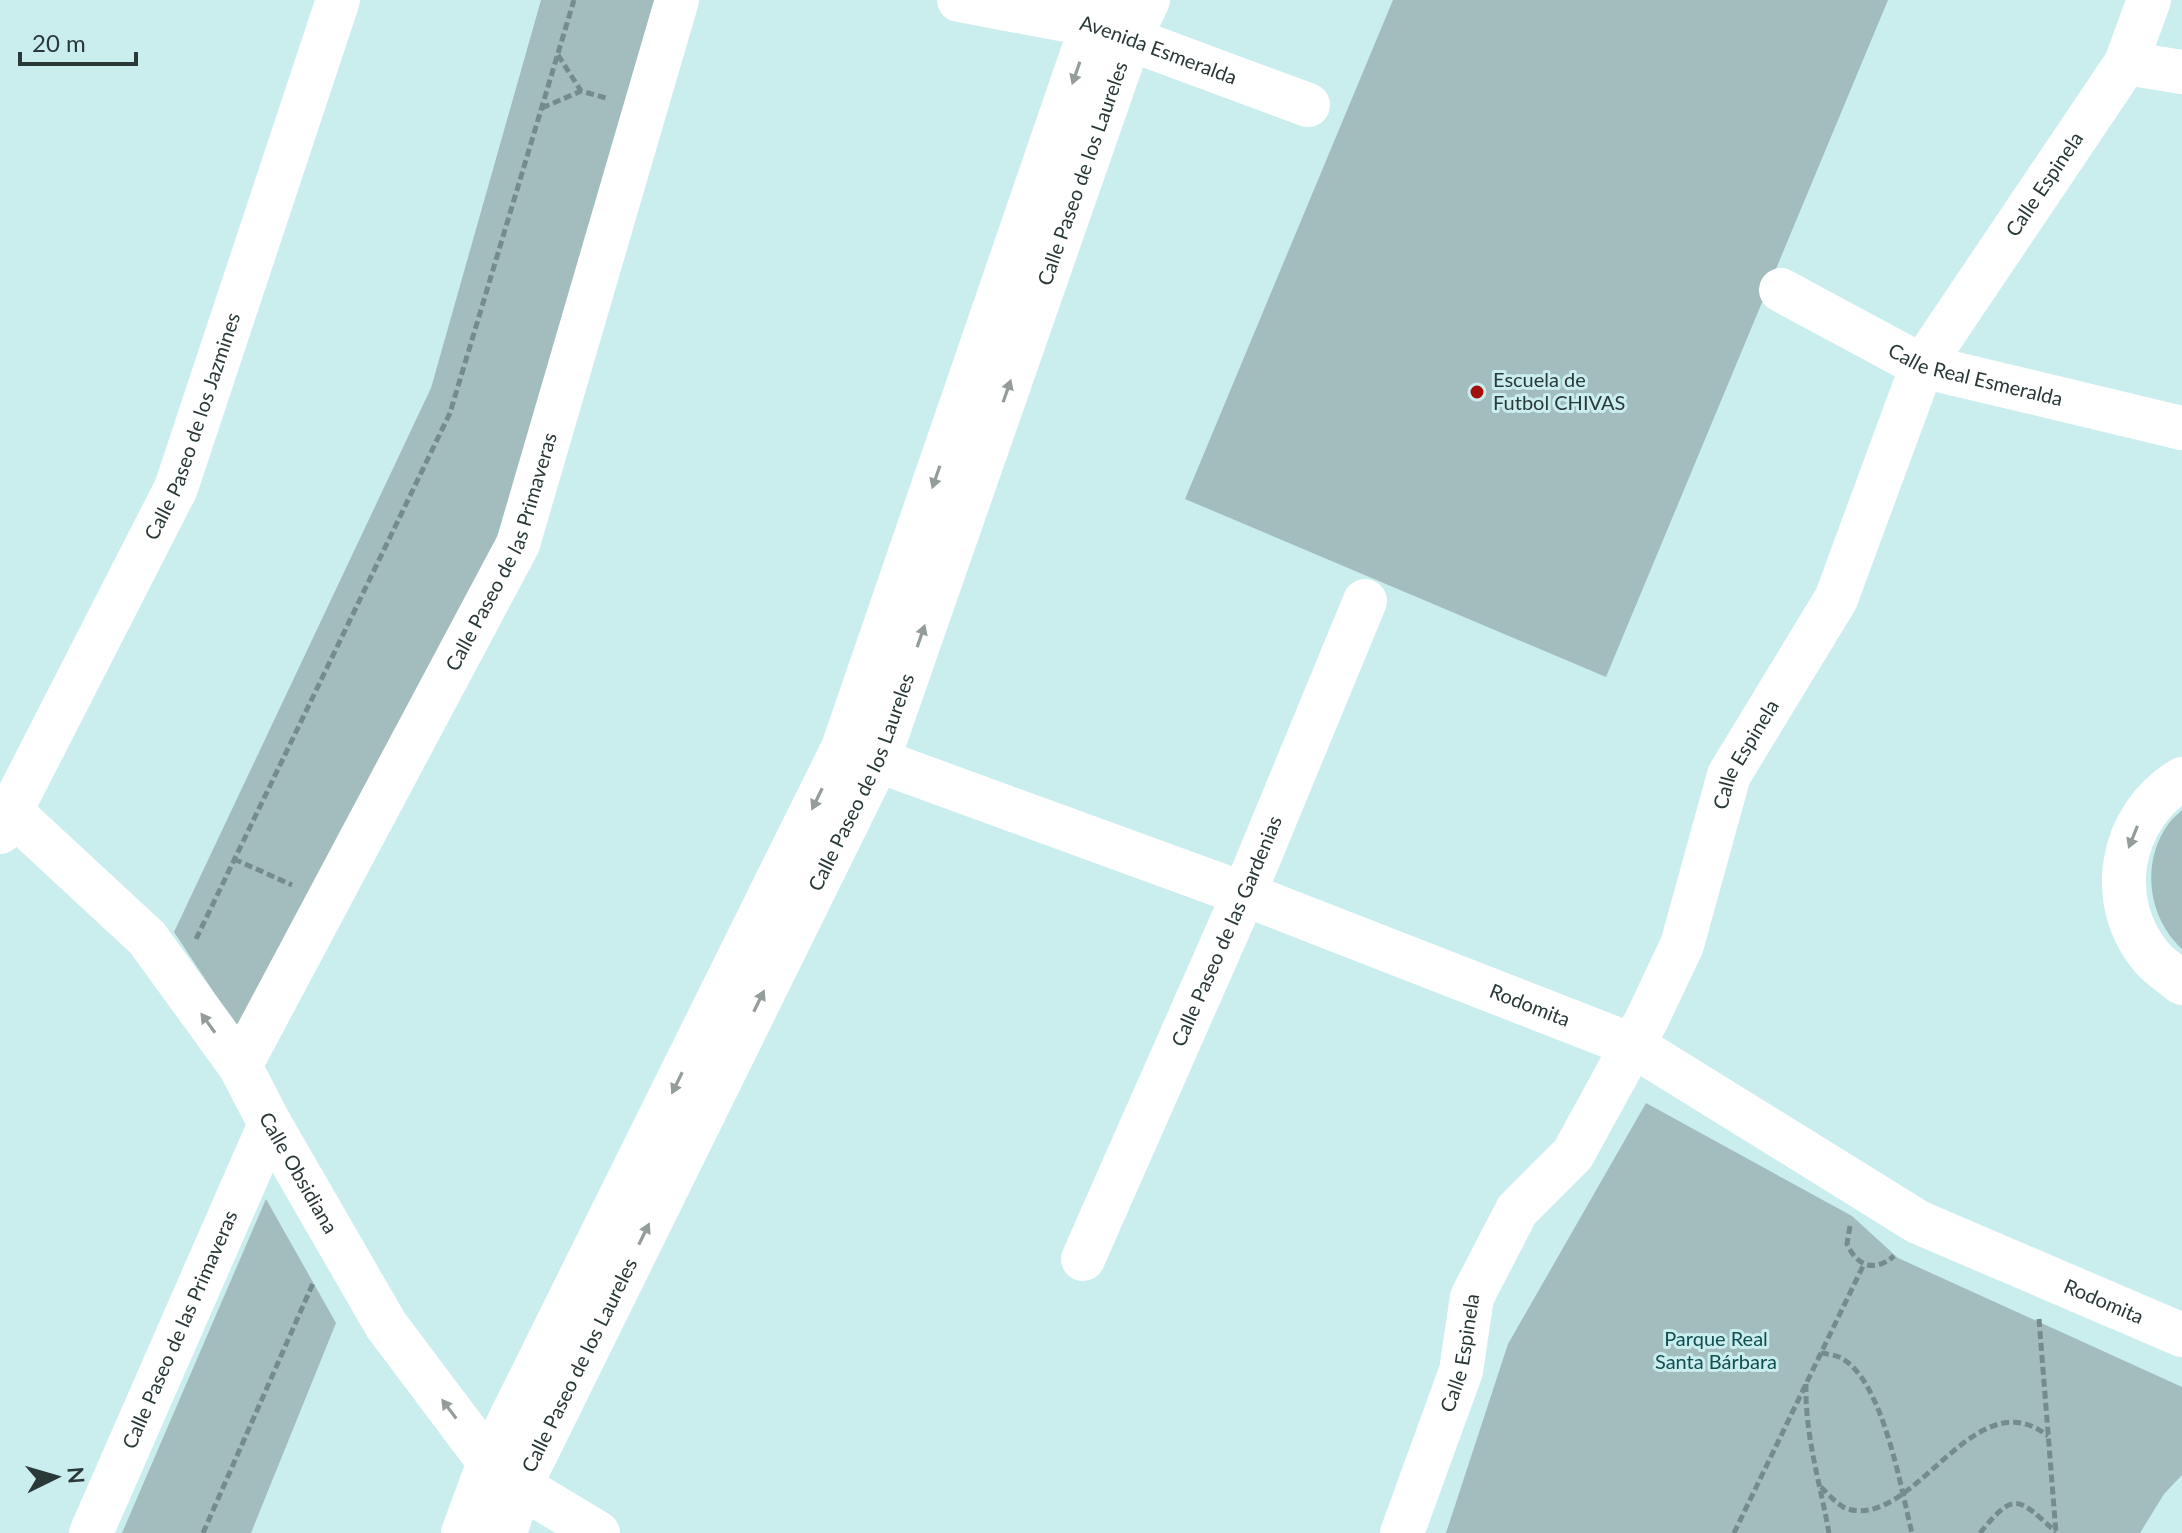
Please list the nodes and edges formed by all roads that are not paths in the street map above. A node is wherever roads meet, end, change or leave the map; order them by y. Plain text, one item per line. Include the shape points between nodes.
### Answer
1 (338, 0) edge
2 (677, 0) edge
3 (959, 0) edge
4 (1148, 0) edge
5 (2149, 0) edge
6 (1109, 21) edge
7 (2126, 63) junction
8 (2182, 72) edge
9 (1308, 105) dead end
10 (1781, 290) dead end
11 (1922, 366) junction
12 (2182, 428) edge
13 (1365, 601) dead end
14 (860, 754) junction
15 (2182, 779) edge
16 (3, 816) edge
17 (1244, 894) junction
18 (2182, 983) edge
19 (1634, 1046) junction
20 (240, 1066) junction
21 (270, 1124) junction
22 (1083, 1259) dead end
23 (2182, 1335) edge
24 (505, 1474) junction
25 (91, 1533) edge
26 (463, 1533) edge
27 (505, 1533) edge
28 (598, 1533) edge
29 (1402, 1533) edge

1 - 16 street, Calle Paseo de los Jazmines via 176,488
2 - 20 street, Calle Paseo de las Primaveras via 518,544
3 - 6 street, Avenida Esmeralda
4 - 6 street, Calle Paseo de los Laureles
5 - 7 street, Calle Espinela
6 - 9 street, Avenida Esmeralda
6 - 14 street, Calle Paseo de los Laureles
7 - 8 street
7 - 11 street, Calle Espinela
10 - 11 street, Calle Real Esmeralda
11 - 12 street, Calle Real Esmeralda
11 - 19 street, Calle Espinela via 1836,599 1729,775 1682,945
13 - 17 street, Calle Paseo de las Gardenias
14 - 17 street, Rodomita
14 - 24 street, Calle Paseo de los Laureles
15 -> 18 street via 2165,789 2141,818 2126,853 2123,890 2133,927 2146,948
20 -> 16 street, Calle Obsidiana via 147,938
17 - 19 street, Rodomita
17 - 22 street, Calle Paseo de las Gardenias
19 - 23 street, Rodomita via 1918,1222
19 - 29 street, Calle Espinela via 1573,1154 1517,1210 1472,1297 1461,1371
20 - 21 street, Calle Obsidiana
24 -> 21 street, Calle Obsidiana via 386,1325
21 - 25 street, Calle Paseo de las Primaveras
24 - 26 street, Calle Paseo de los Laureles
24 - 27 street, Calle Paseo de los Laureles
24 - 28 street, Calle Obsidiana

